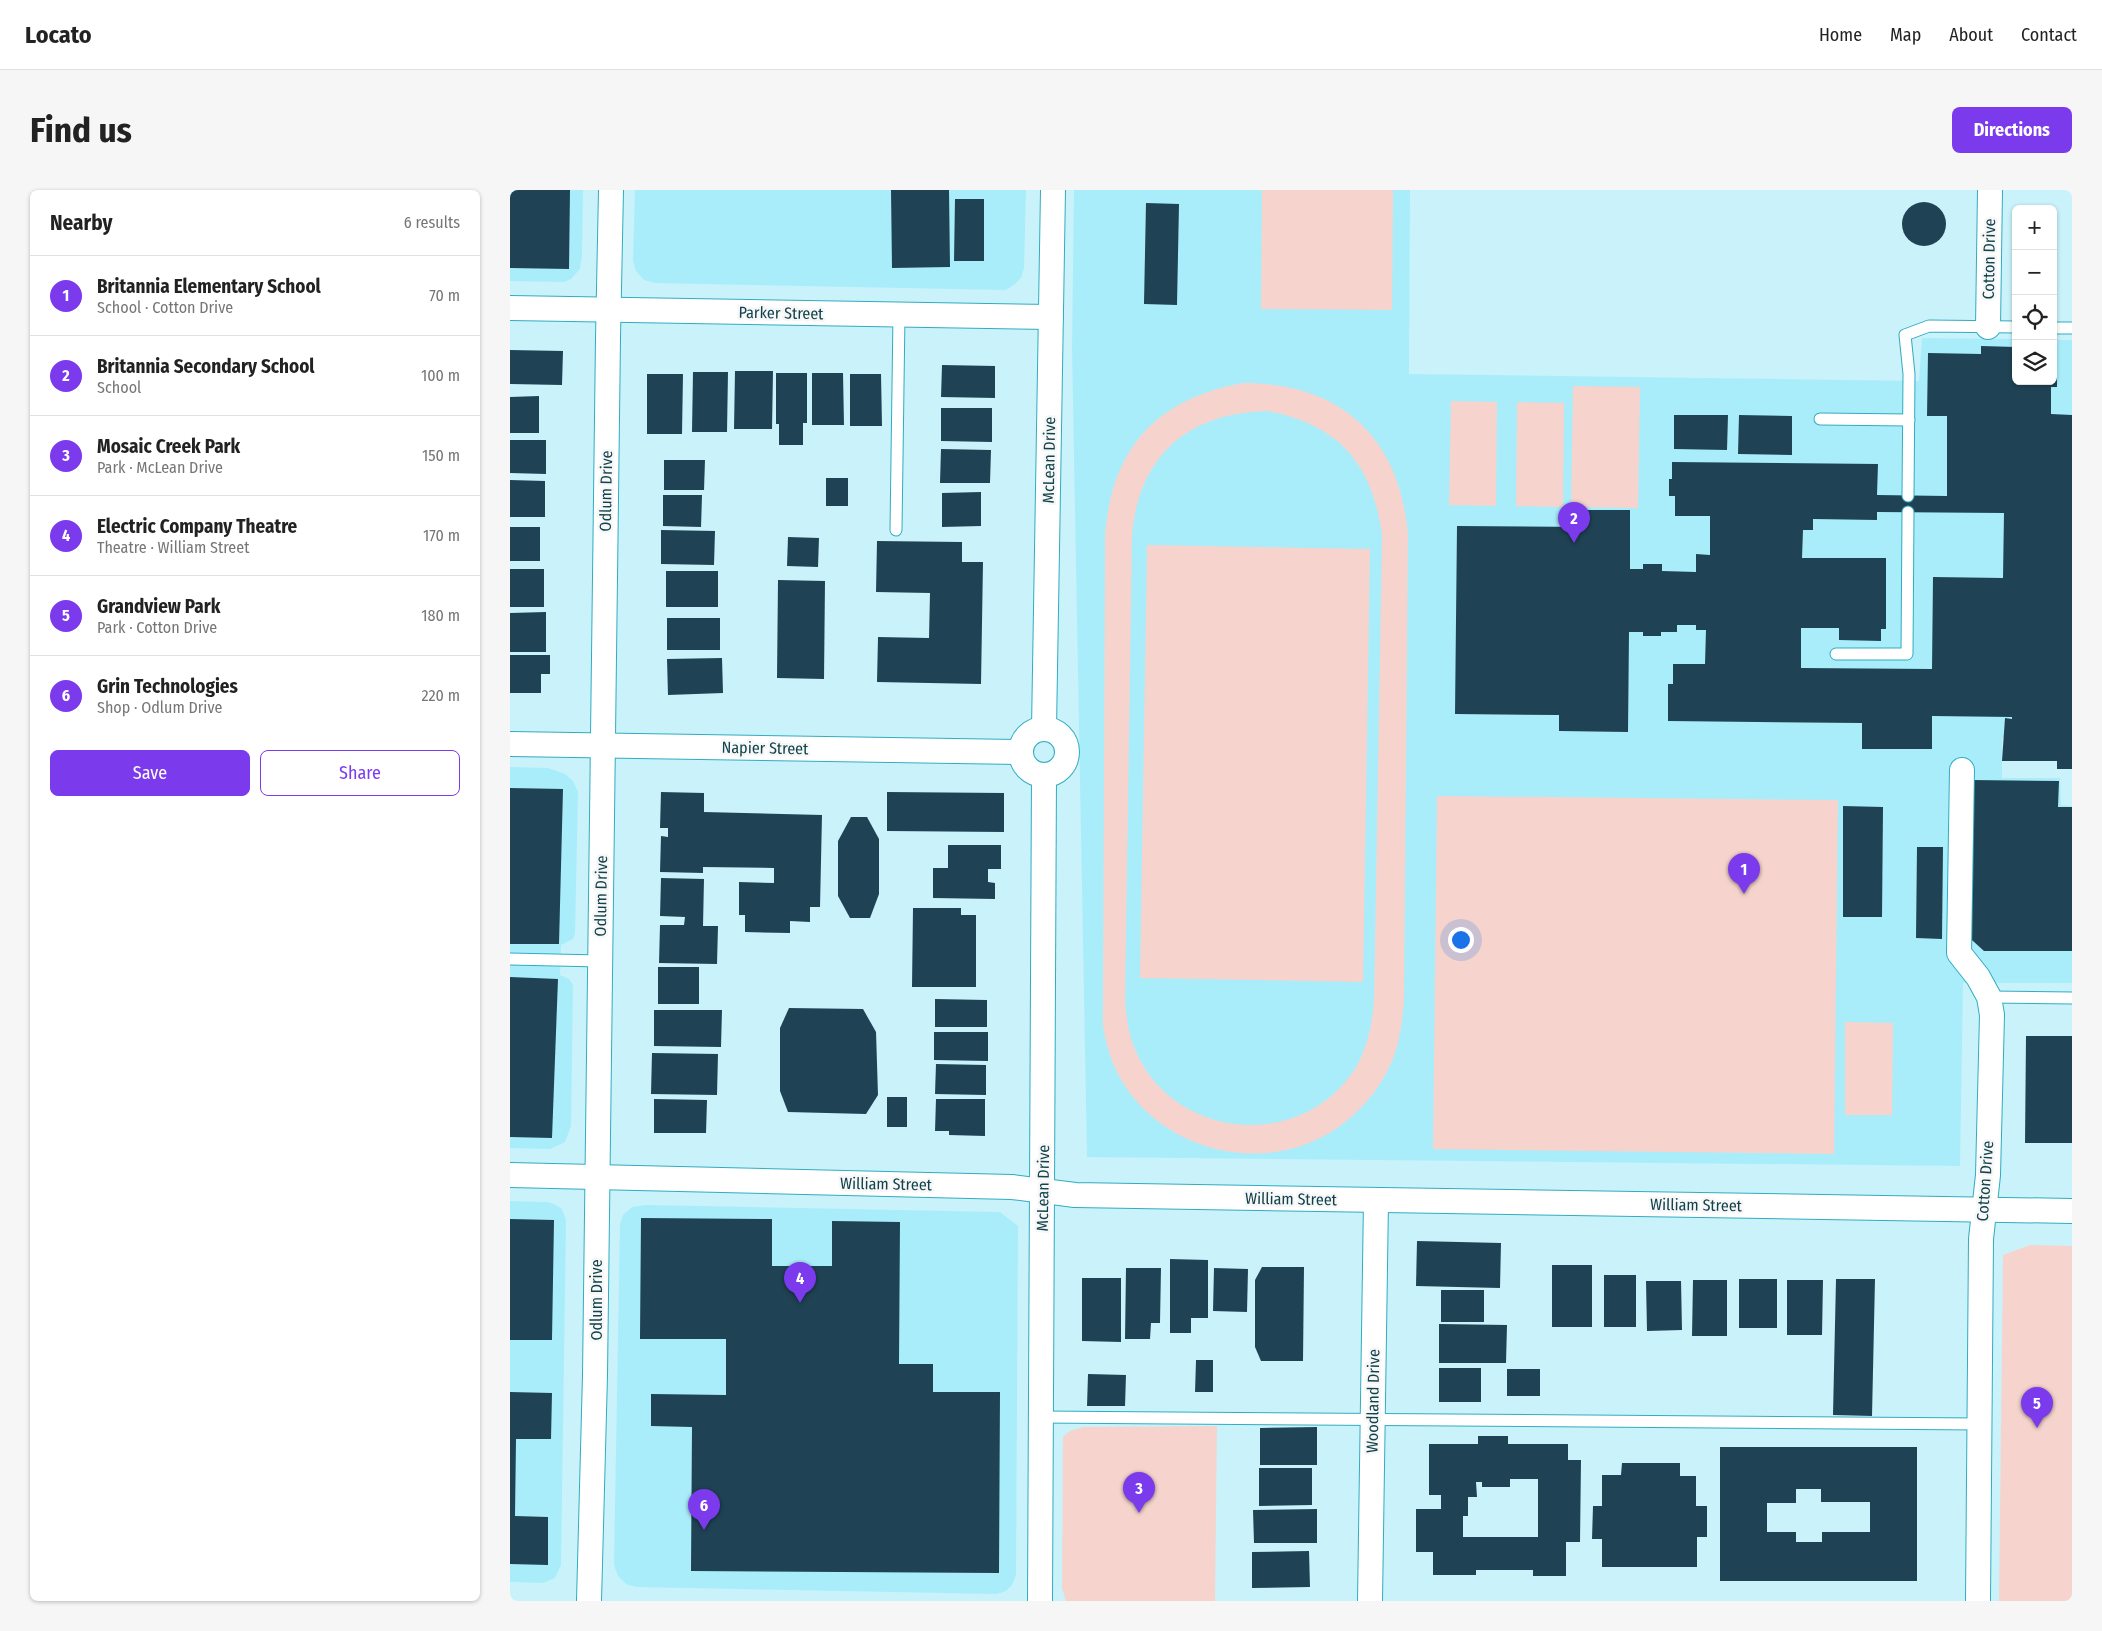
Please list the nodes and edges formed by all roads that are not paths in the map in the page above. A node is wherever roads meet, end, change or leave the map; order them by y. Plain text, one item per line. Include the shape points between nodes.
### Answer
1 (611, 190) edge
2 (1053, 190) edge
3 (1990, 190) edge
4 (510, 308) edge
5 (608, 310) junction
6 (899, 314) junction
7 (1051, 317) junction
8 (1988, 327) junction
9 (2012, 327) edge
10 (2057, 328) edge
11 (2072, 328) edge
12 (1820, 419) dead end
13 (1909, 420) junction
14 (1908, 496) dead end
15 (1908, 512) dead end
16 (896, 530) dead end
17 (1836, 654) dead end
18 (1044, 729) junction
19 (510, 744) edge
20 (603, 746) junction
21 (1021, 752) junction
22 (1962, 770) dead end
23 (1044, 775) junction
24 (510, 959) edge
25 (600, 961) junction
26 (1989, 997) junction
27 (2072, 998) edge
28 (510, 1174) edge
29 (597, 1177) junction
30 (1043, 1191) junction
31 (1376, 1200) junction
32 (1984, 1209) junction
33 (2072, 1211) edge
34 (1040, 1417) junction
35 (1372, 1420) junction
36 (1980, 1424) junction
37 (588, 1601) edge
38 (1040, 1601) edge
39 (1370, 1601) edge
40 (1978, 1601) edge

1 - 5 street, Odlum Drive
2 - 7 street, McLean Drive
3 - 8 street, Cotton Drive
4 - 5 street, Parker Street
5 - 6 street, Parker Street
5 - 20 street, Odlum Drive
6 - 7 street, Parker Street
6 - 16 lane
7 - 18 street, McLean Drive
8 - 9 lane
8 - 13 lane via 1929,326 1905,335
10 - 11 lane
12 - 13 lane
13 - 14 lane
15 - 17 lane via 1907,654
18 - 21 street via 1028,736 1022,743
18 - 23 street via 1060,736 1066,752 1060,768
19 - 20 street, Napier Street
20 - 21 street, Napier Street
20 - 25 street, Odlum Drive
21 - 23 street via 1022,761 1028,768
22 - 26 street, Cotton Drive via 1959,953
23 - 30 street, McLean Drive
24 - 25 lane
25 - 29 street, Odlum Drive
26 - 27 lane
26 - 32 street, Cotton Drive via 1992,1015 1988,1175
28 - 29 street, William Street
29 - 30 street, William Street via 1012,1187
29 - 37 street, Odlum Drive
30 - 31 street, William Street via 1075,1196
30 - 34 street, McLean Drive
31 - 32 street, William Street
31 - 35 street, Woodland Drive
32 - 33 street, William Street
32 - 36 street, Cotton Drive
34 - 35 lane
34 - 38 street, McLean Drive
35 - 36 lane
35 - 39 street, Woodland Drive
36 - 40 street, Cotton Drive

